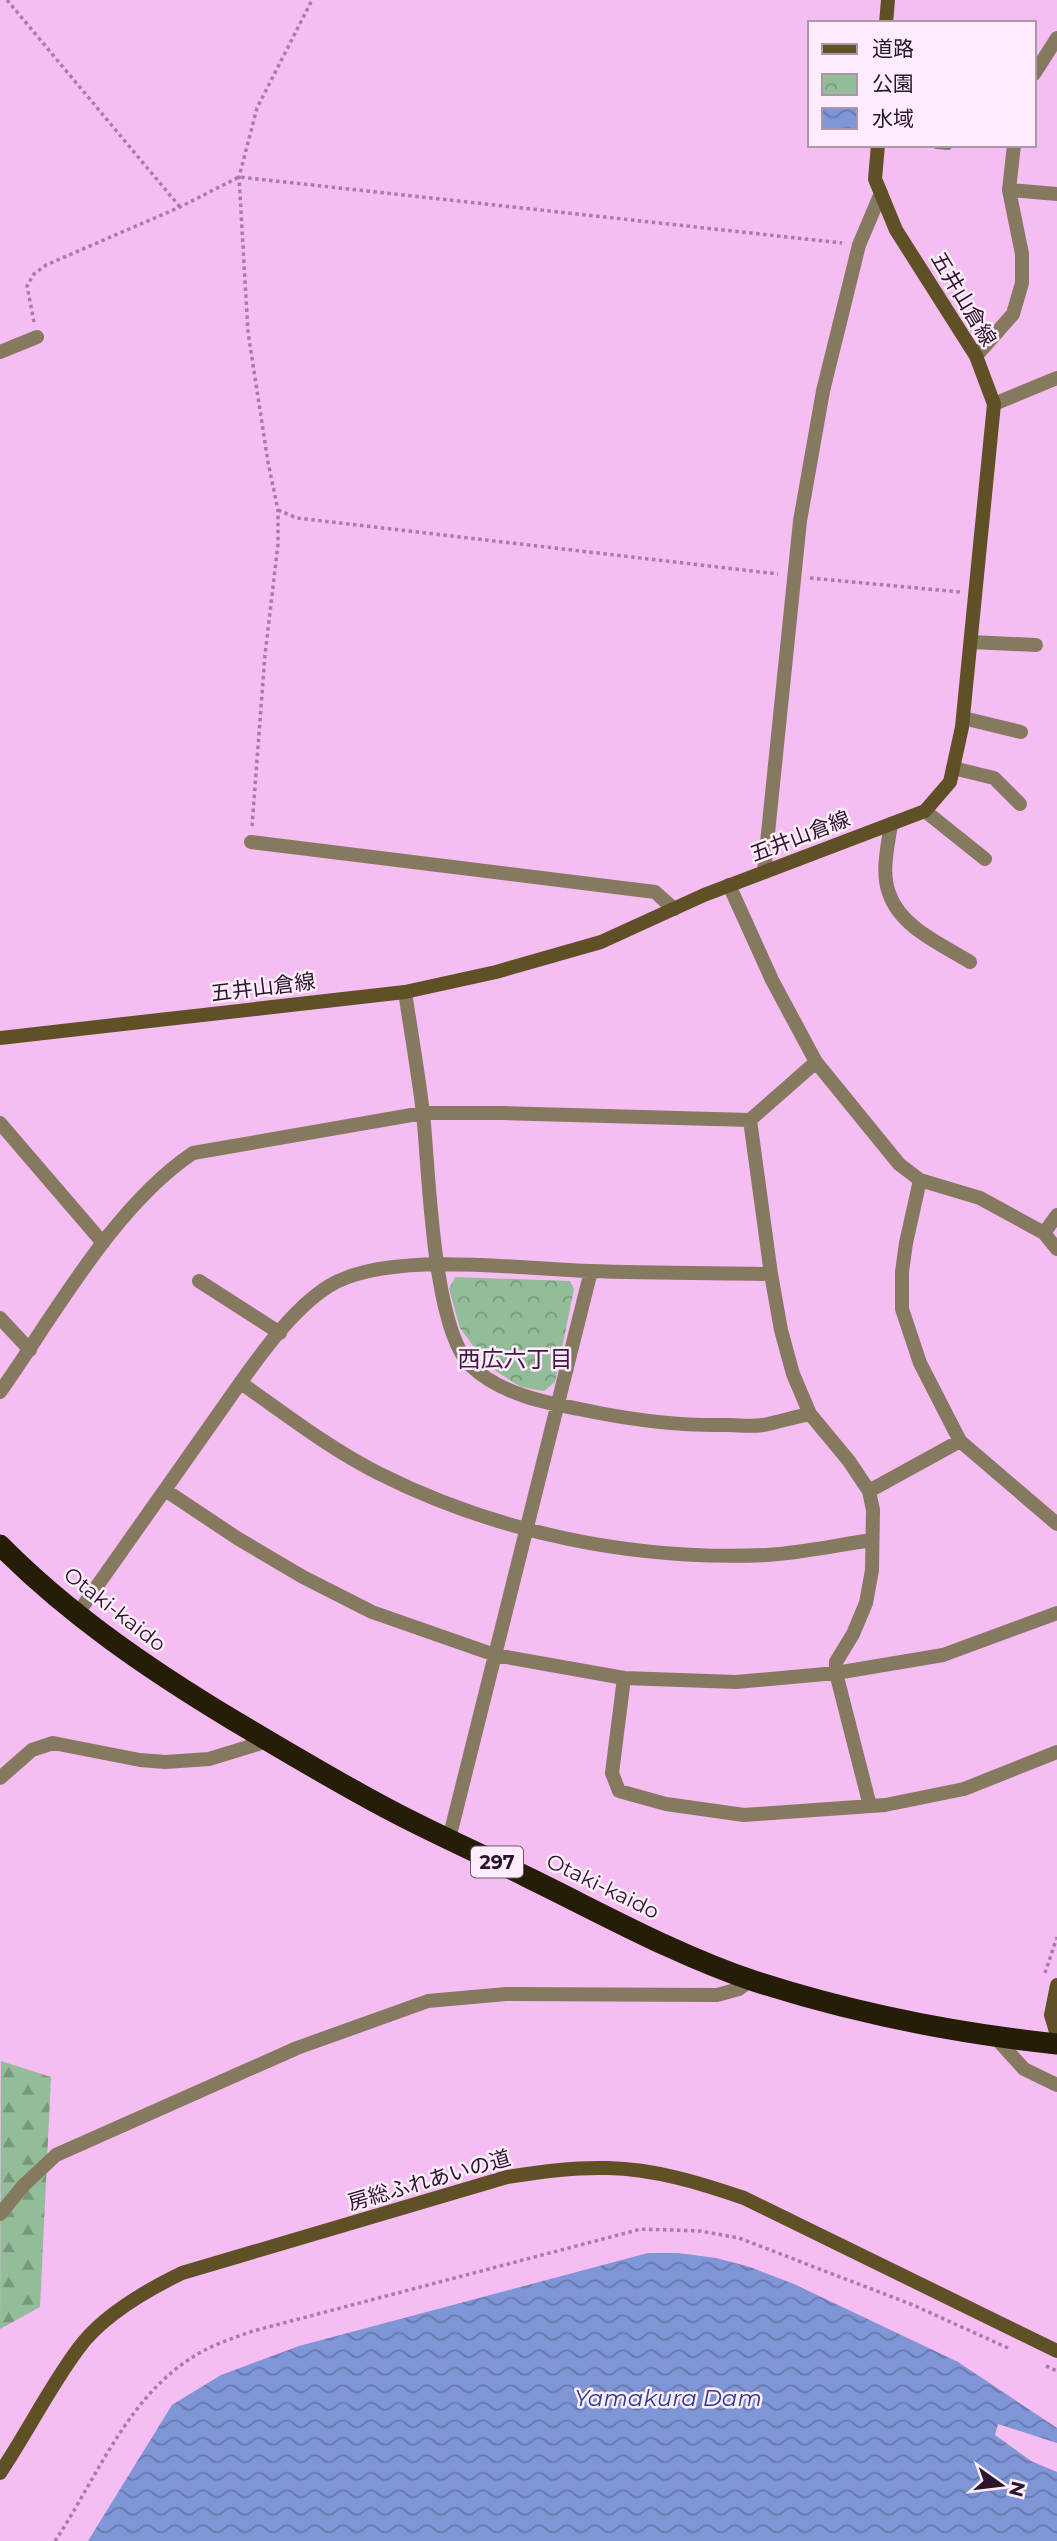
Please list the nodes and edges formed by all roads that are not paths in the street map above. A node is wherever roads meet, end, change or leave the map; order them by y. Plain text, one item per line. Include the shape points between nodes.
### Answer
1 (888, 0) edge
2 (886, 21) edge
3 (1057, 38) edge
4 (1036, 71) edge
5 (878, 147) edge
6 (1014, 147) edge
7 (1009, 190) junction
8 (881, 192) junction
9 (1057, 194) edge
10 (37, 337) road end
11 (0, 352) edge
12 (976, 356) junction
13 (1057, 378) edge
14 (994, 404) junction
15 (971, 642) junction
16 (1036, 645) dead end
17 (963, 718) junction
18 (1021, 732) dead end
19 (953, 768) junction
20 (1020, 804) dead end
21 (925, 811) junction
22 (891, 824) junction
23 (251, 842) road end
24 (985, 859) dead end
25 (764, 872) junction
26 (729, 886) junction
27 (674, 909) junction
28 (970, 962) dead end
29 (405, 992) junction
30 (0, 1038) edge
31 (816, 1062) junction
32 (422, 1113) junction
33 (750, 1120) junction
34 (0, 1123) edge
35 (920, 1180) junction
36 (1057, 1215) edge
37 (1044, 1233) junction
38 (103, 1243) junction
39 (1057, 1249) edge
40 (438, 1265) junction
41 (591, 1271) junction
42 (771, 1274) junction
43 (199, 1281) dead end
44 (0, 1318) edge
45 (279, 1333) junction
46 (30, 1350) junction
47 (241, 1383) junction
48 (0, 1392) edge
49 (558, 1404) junction
50 (810, 1414) junction
51 (960, 1441) junction
52 (165, 1490) junction
53 (869, 1491) junction
54 (1057, 1524) edge
55 (526, 1531) junction
56 (872, 1540) junction
57 (0, 1545) edge
58 (78, 1613) junction
59 (1057, 1614) edge
60 (495, 1655) junction
61 (836, 1673) junction
62 (624, 1678) junction
63 (268, 1741) junction
64 (1057, 1752) edge
65 (0, 1778) edge
66 (870, 1806) junction
67 (449, 1839) junction
68 (751, 1980) junction
69 (1057, 1985) edge
70 (1057, 2035) edge
71 (995, 2038) junction
72 (1057, 2044) edge
73 (1057, 2085) edge
74 (0, 2214) edge
75 (1057, 2351) edge
76 (0, 2473) edge

1 - 2 main road
3 - 4 street
5 - 8 main road, 五井山倉線 via 876,179
6 - 7 street
7 - 9 street
7 - 12 street via 1022,254 1022,283 1013,314
8 - 12 main road, 五井山倉線 via 896,230
8 - 25 street via 859,245 823,391 800,521
10 - 11 street
12 - 14 main road, 五井山倉線
13 - 14 street
14 - 15 main road, 五井山倉線
15 - 16 street
15 - 17 main road, 五井山倉線
17 - 18 street
17 - 19 main road, 五井山倉線
19 - 20 street via 994,778
19 - 21 main road, 五井山倉線 via 950,782
21 - 22 main road, 五井山倉線
21 - 24 street
22 - 25 main road, 五井山倉線
22 - 28 street via 888,893 904,919
23 - 27 street via 655,892
25 - 26 main road, 五井山倉線
26 - 27 main road, 五井山倉線
26 - 31 street
27 - 29 main road, 五井山倉線 via 601,942
29 - 30 main road, 五井山倉線
29 - 32 street
31 - 33 street
31 - 35 street via 898,1164
32 - 33 street
32 - 38 street via 193,1153 168,1170
32 - 40 street
33 - 42 street
34 - 38 street
35 - 37 street via 980,1198
35 - 51 street via 906,1243 902,1309 920,1363
36 - 37 street
37 - 39 street
38 - 46 street
40 - 41 street
40 - 45 street via 382,1268 354,1275 299,1308
40 - 49 street via 449,1326 470,1364 512,1391
41 - 42 street
41 - 49 street
42 - 50 street via 780,1330
43 - 45 street
44 - 46 street
45 - 47 street
46 - 48 street
47 - 52 street
47 - 55 street via 377,1472 448,1504
49 - 50 street via 690,1426 761,1425
49 - 55 street
50 - 53 street
51 - 53 street
51 - 54 street
52 - 58 street
52 - 60 street via 248,1545 372,1612
53 - 56 street
55 - 56 street via 678,1555 769,1555
55 - 60 street
56 - 61 street via 866,1603 836,1662
57 - 58 highway, Otaki-kaido / 297
58 - 63 highway, Otaki-kaido / 297 via 166,1678
59 - 61 street via 943,1655
60 - 62 street
60 - 67 street
61 - 62 street via 736,1682
61 - 66 street
62 - 66 street via 612,1773 619,1791 666,1804 744,1815
63 - 65 street via 209,1759 165,1762 53,1743 32,1750
63 - 67 highway, Otaki-kaido / 297
64 - 66 street via 964,1789
67 - 68 highway, Otaki-kaido / 297 via 667,1945
68 - 71 highway, Otaki-kaido / 297 via 837,2006
68 - 74 street via 717,1995 506,1994 428,2001 298,2048 56,2155
69 - 70 main road via 1051,2015
71 - 72 highway, Otaki-kaido / 297
71 - 73 street via 1024,2069
75 - 76 main road, 房総ふれあいの道 via 744,2199 703,2184 609,2168 560,2170 507,2177 182,2273 148,2289 79,2347

